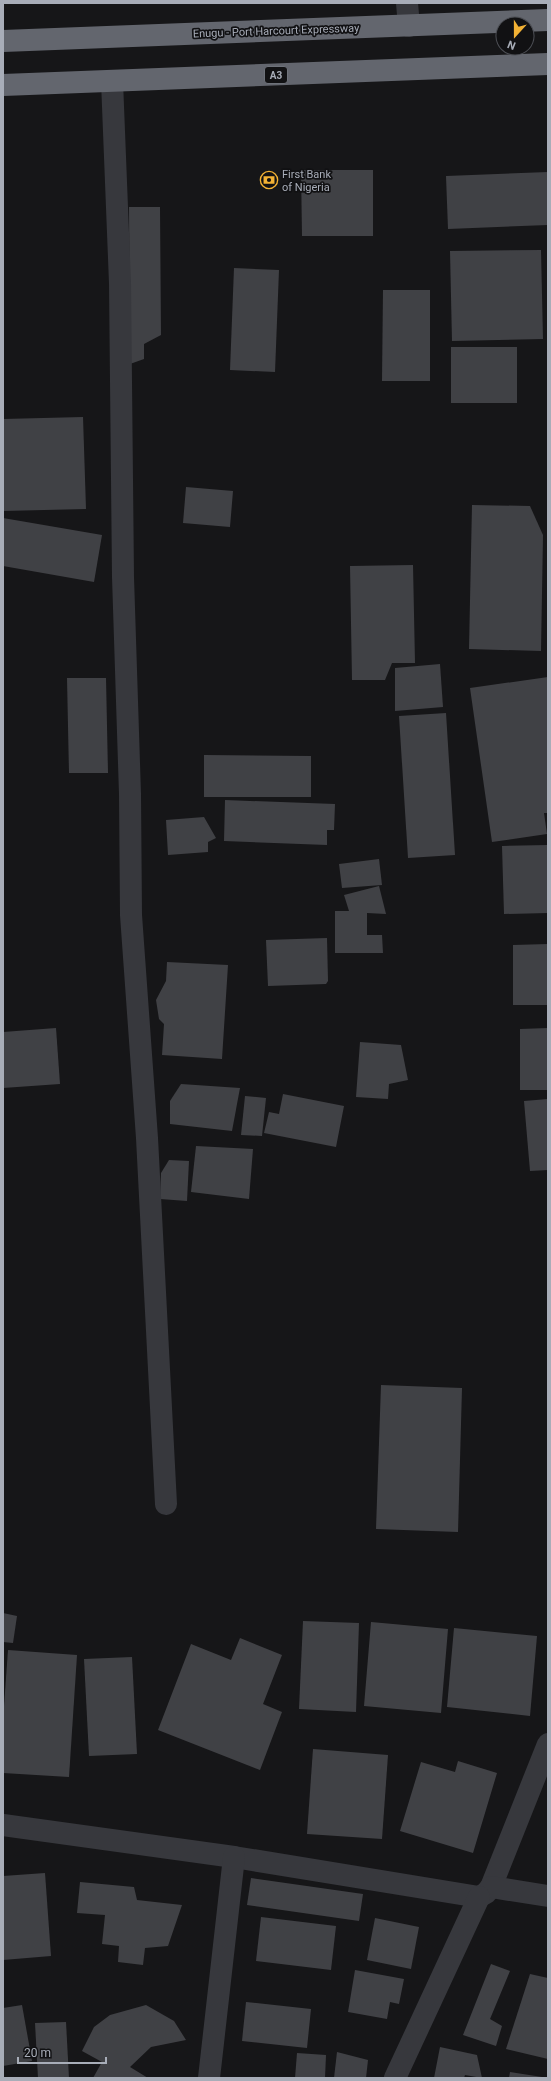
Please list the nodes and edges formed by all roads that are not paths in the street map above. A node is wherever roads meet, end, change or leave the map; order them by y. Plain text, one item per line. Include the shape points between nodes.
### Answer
1 (407, 3) edge
2 (548, 20) edge
3 (409, 26) junction
4 (3, 41) edge
5 (548, 64) edge
6 (112, 81) junction
7 (3, 85) edge
8 (166, 1504) dead end
9 (548, 1744) edge
10 (3, 1825) edge
11 (234, 1857) junction
12 (485, 1892) junction
13 (548, 1896) edge
14 (209, 2078) edge
15 (395, 2078) edge

1 - 3 street
2 - 3 highway, Enugu - Port Harcourt Expressway
3 - 4 highway, Enugu - Port Harcourt Expressway
5 - 6 highway, A3
6 - 7 highway, A3
6 - 8 street via 120,283 123,577 131,915 147,1138
9 - 12 street
10 - 11 street
11 - 12 street
11 - 14 street
12 - 13 street
12 - 15 street

